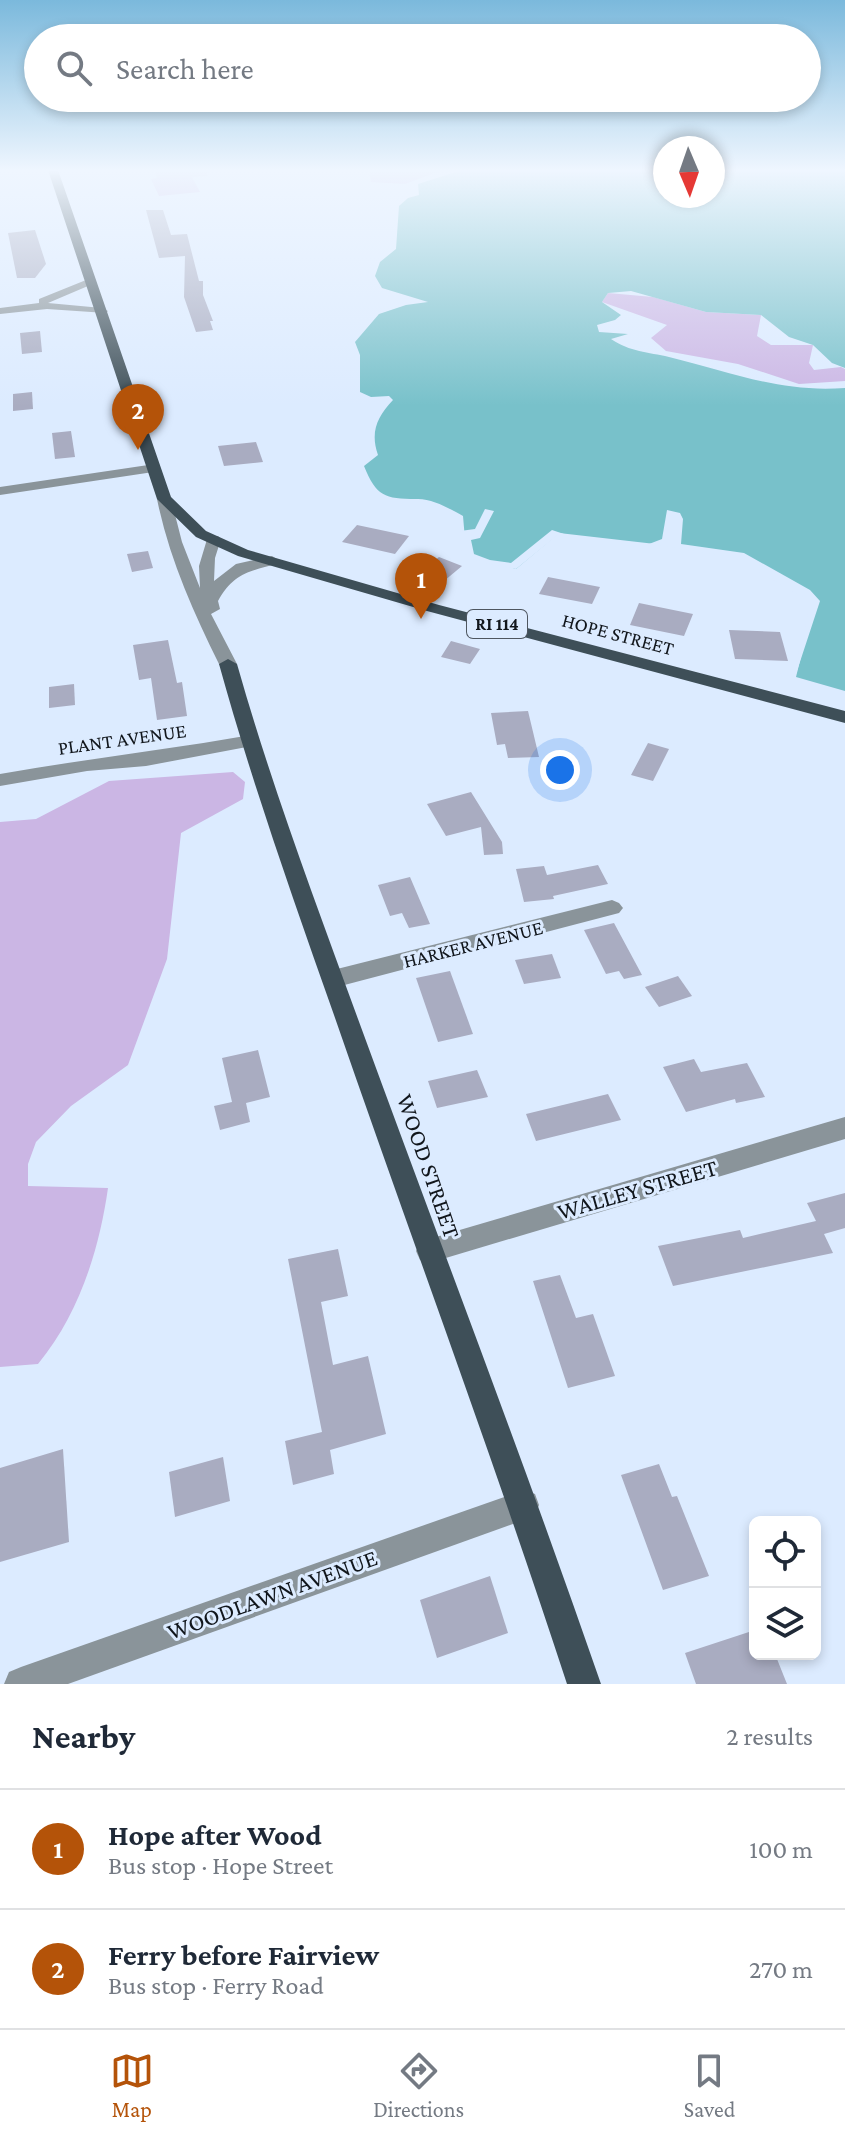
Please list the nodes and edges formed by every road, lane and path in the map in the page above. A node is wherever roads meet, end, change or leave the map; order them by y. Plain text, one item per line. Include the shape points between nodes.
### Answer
1 (80, 249) edge
2 (91, 281) junction
3 (0, 310) edge
4 (102, 311) junction
5 (155, 468) junction
6 (0, 491) edge
7 (164, 499) junction
8 (210, 537) junction
9 (180, 555) junction
10 (272, 561) junction
11 (210, 601) junction
12 (228, 664) junction
13 (845, 717) edge
14 (251, 741) junction
15 (0, 780) edge
16 (612, 908) dead end
17 (333, 979) junction
18 (845, 1128) edge
19 (429, 1251) junction
20 (524, 1505) junction
21 (21, 1684) edge
22 (584, 1684) edge

1 - 2 main road
2 - 3 street via 42,302
2 - 4 main road
3 - 4 street via 47,306
4 - 5 main road
5 - 6 street
5 - 7 main road
7 - 8 main road, HOPE STREET / RI 114
7 - 9 street, WOOD STREET
8 - 9 street
8 - 10 main road, HOPE STREET / RI 114
8 - 11 street, WOOD STREET via 205,584
9 - 12 street, WOOD STREET
10 - 11 street via 229,573
10 - 13 main road, HOPE STREET / RI 114
11 - 12 street, WOOD STREET
12 - 14 main road, WOOD STREET
14 - 15 street, PLANT AVENUE
14 - 17 main road, WOOD STREET
16 - 17 street, HARKER AVENUE
17 - 19 main road, WOOD STREET
18 - 19 street, WALLEY STREET
19 - 20 main road, WOOD STREET
20 - 21 street, WOODLAWN AVENUE
20 - 22 main road, WOOD STREET

